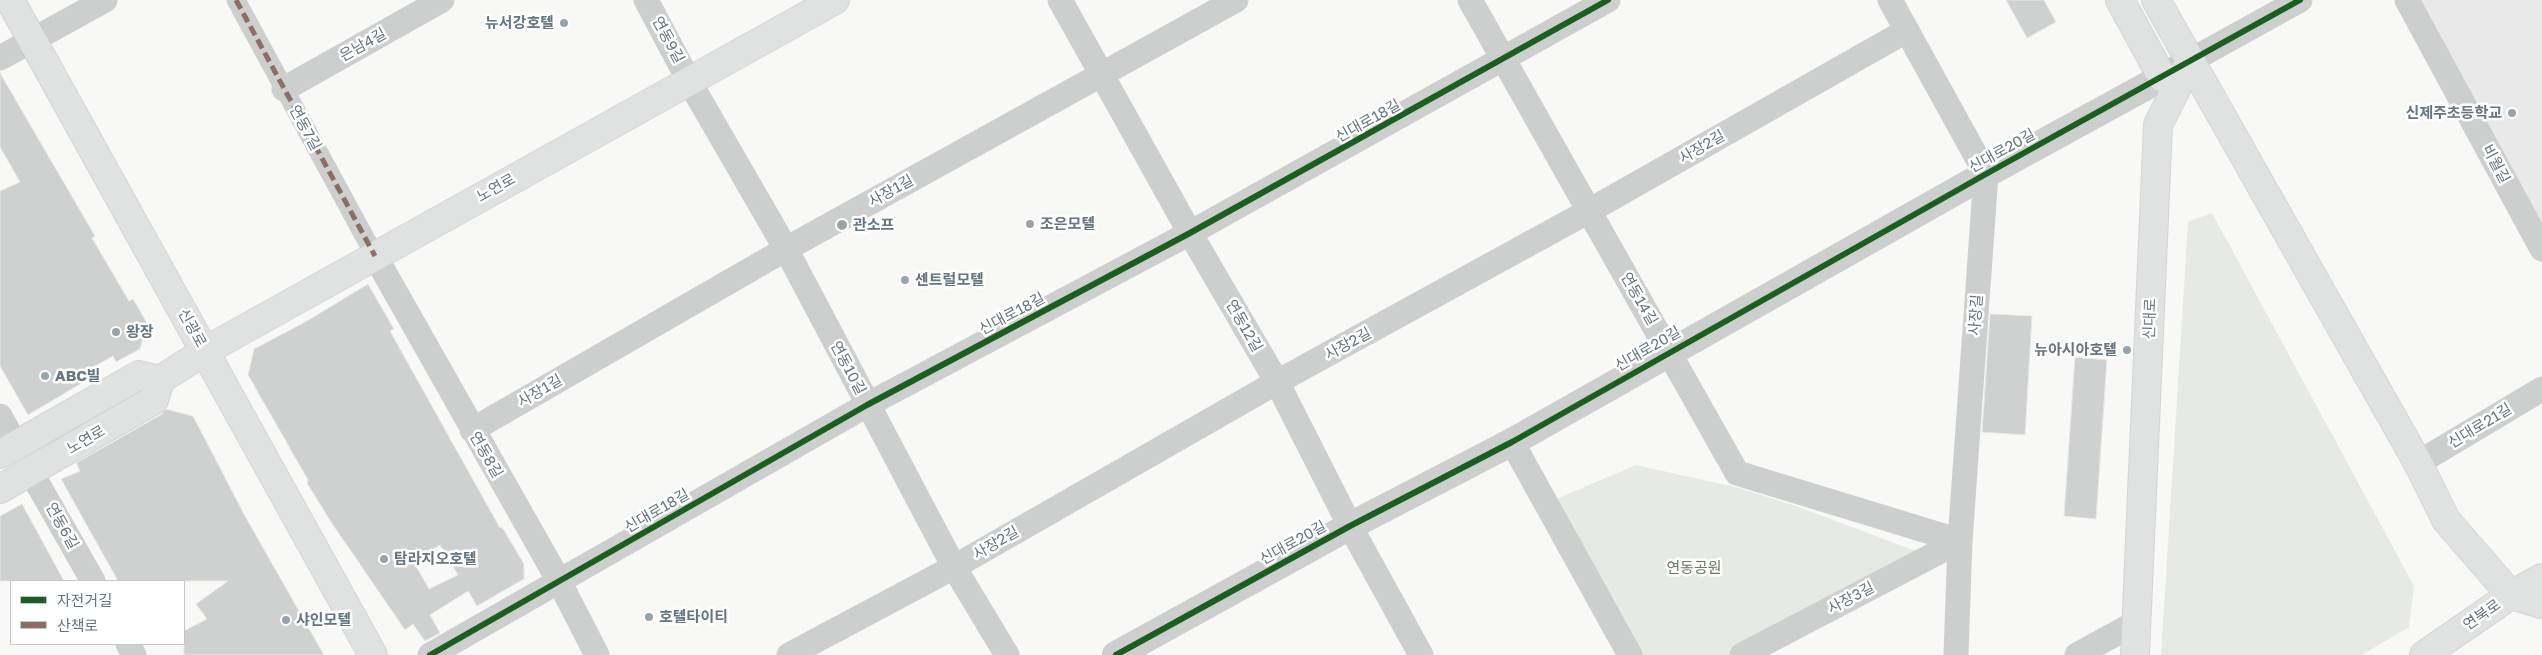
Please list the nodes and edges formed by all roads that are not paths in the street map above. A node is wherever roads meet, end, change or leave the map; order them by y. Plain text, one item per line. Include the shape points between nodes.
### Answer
1 (10, 0) edge
2 (105, 0) edge
3 (236, 0) edge
4 (442, 0) edge
5 (646, 0) edge
6 (834, 0) edge
7 (1060, 0) edge
8 (1236, 0) edge
9 (1470, 0) edge
10 (1608, 0) edge
11 (1890, 0) edge
12 (2120, 0) edge
13 (2156, 0) edge
14 (2300, 0) edge
15 (2407, 0) edge
16 (1906, 31) junction
17 (33, 40) junction
18 (0, 58) edge
19 (1503, 60) junction
20 (2190, 61) junction
21 (1102, 73) junction
22 (2162, 77) junction
23 (689, 81) junction
24 (284, 89) junction
25 (1986, 174) junction
26 (1589, 211) junction
27 (1190, 233) junction
28 (2542, 249) edge
29 (786, 250) junction
30 (375, 256) junction
31 (204, 350) junction
32 (1669, 352) junction
33 (160, 380) junction
34 (1277, 382) junction
35 (2542, 389) edge
36 (867, 405) junction
37 (0, 416) edge
38 (472, 430) junction
39 (1512, 442) junction
40 (8, 449) edge
41 (2418, 462) junction
42 (31, 472) junction
43 (0, 489) edge
44 (1350, 526) junction
45 (1960, 541) junction
46 (954, 567) junction
47 (2542, 578) edge
48 (91, 580) edge
49 (559, 581) junction
50 (2511, 595) junction
51 (2542, 604) edge
52 (2137, 622) junction
53 (373, 655) edge
54 (430, 655) edge
55 (597, 655) edge
56 (789, 655) edge
57 (1007, 655) edge
58 (1116, 655) edge
59 (1421, 655) edge
60 (1630, 655) edge
61 (1742, 655) edge
62 (1956, 655) edge
63 (2077, 655) edge
64 (2135, 655) edge
65 (2424, 655) edge

1 - 17 main road, 신광로
2 - 17 street
3 - 24 street, 연동7길
4 - 24 street, 은남4길
5 - 23 street, 연동9길
6 - 23 main road, 노연로
7 - 21 street, 연동12길
8 - 21 street, 사장1길
9 - 19 street, 연동14길
10 - 19 street, 신대로18길
11 - 16 street
12 - 22 main road
13 - 20 main road
14 - 20 street
15 - 28 street, 비월길
16 - 25 street
16 - 26 street, 사장2길
17 - 18 street
17 - 31 main road, 신광로
19 - 26 street, 연동14길
19 - 27 street, 신대로18길
20 - 22 street, 신대로20길
20 - 41 main road
20 - 52 main road, 신대로 via 2158,125
21 - 27 street, 연동12길
21 - 29 street, 사장1길
22 - 25 street, 신대로20길
23 - 29 street, 연동10길
23 - 30 main road, 노연로
24 - 30 street, 연동7길
25 - 32 street, 신대로20길
25 - 45 street, 사장길
26 - 32 street, 연동14길
26 - 34 street, 사장2길
27 - 34 street, 연동12길
27 - 36 street, 신대로18길
29 - 36 street, 연동10길
29 - 38 street, 사장1길
30 - 31 main road, 노연로
30 - 38 street, 연동8길
31 - 33 main road, 노연로
31 - 53 main road, 신광로
32 - 39 street, 신대로20길
32 - 45 street, 연동14길 via 1737,473
33 - 40 main road, 노연로 via 139,375
33 - 42 main road, 노연로 via 154,400
34 - 44 street, 연동12길
34 - 46 street, 사장2길
35 - 41 street, 신대로21길
36 - 46 street, 연동10길
36 - 49 street, 신대로18길
37 - 40 street
38 - 49 street, 연동8길
39 - 44 street, 신대로20길
39 - 60 street
41 - 50 main road via 2446,520
42 - 43 main road, 노연로
42 - 48 street, 연동6길
44 - 58 street, 신대로20길
44 - 59 street, 연동12길
45 - 61 street, 사장3길
45 - 62 street, 사장길
46 - 56 street, 사장2길
46 - 57 street, 연동10길
47 - 50 main road, 연북로
49 - 54 street, 신대로18길
49 - 55 street, 연동8길
50 - 51 main road
50 - 65 main road, 연북로
52 - 63 street
52 - 64 main road, 신대로

